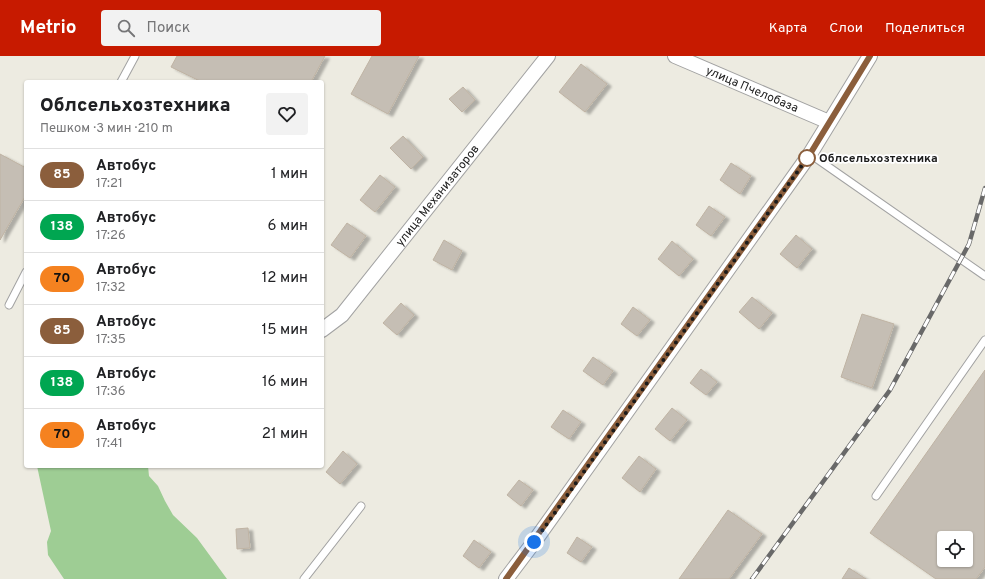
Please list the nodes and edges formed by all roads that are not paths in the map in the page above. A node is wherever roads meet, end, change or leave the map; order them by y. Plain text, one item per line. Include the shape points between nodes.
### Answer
1 (134, 56) edge
2 (548, 56) edge
3 (675, 56) edge
4 (870, 56) edge
5 (123, 80) edge
6 (829, 122) junction
7 (810, 154) junction
8 (24, 276) edge
9 (985, 276) edge
10 (10, 305) dead end
11 (324, 328) edge
12 (985, 340) edge
13 (876, 496) dead end
14 (361, 506) dead end
15 (304, 579) edge
16 (506, 579) edge

1 - 5 lane
2 - 11 street, улица Механизаторов via 342,315
3 - 6 street, улица Пчелобаза
4 - 6 street
6 - 7 street
7 - 9 lane
7 - 16 street
8 - 10 lane
12 - 13 lane
14 - 15 lane

